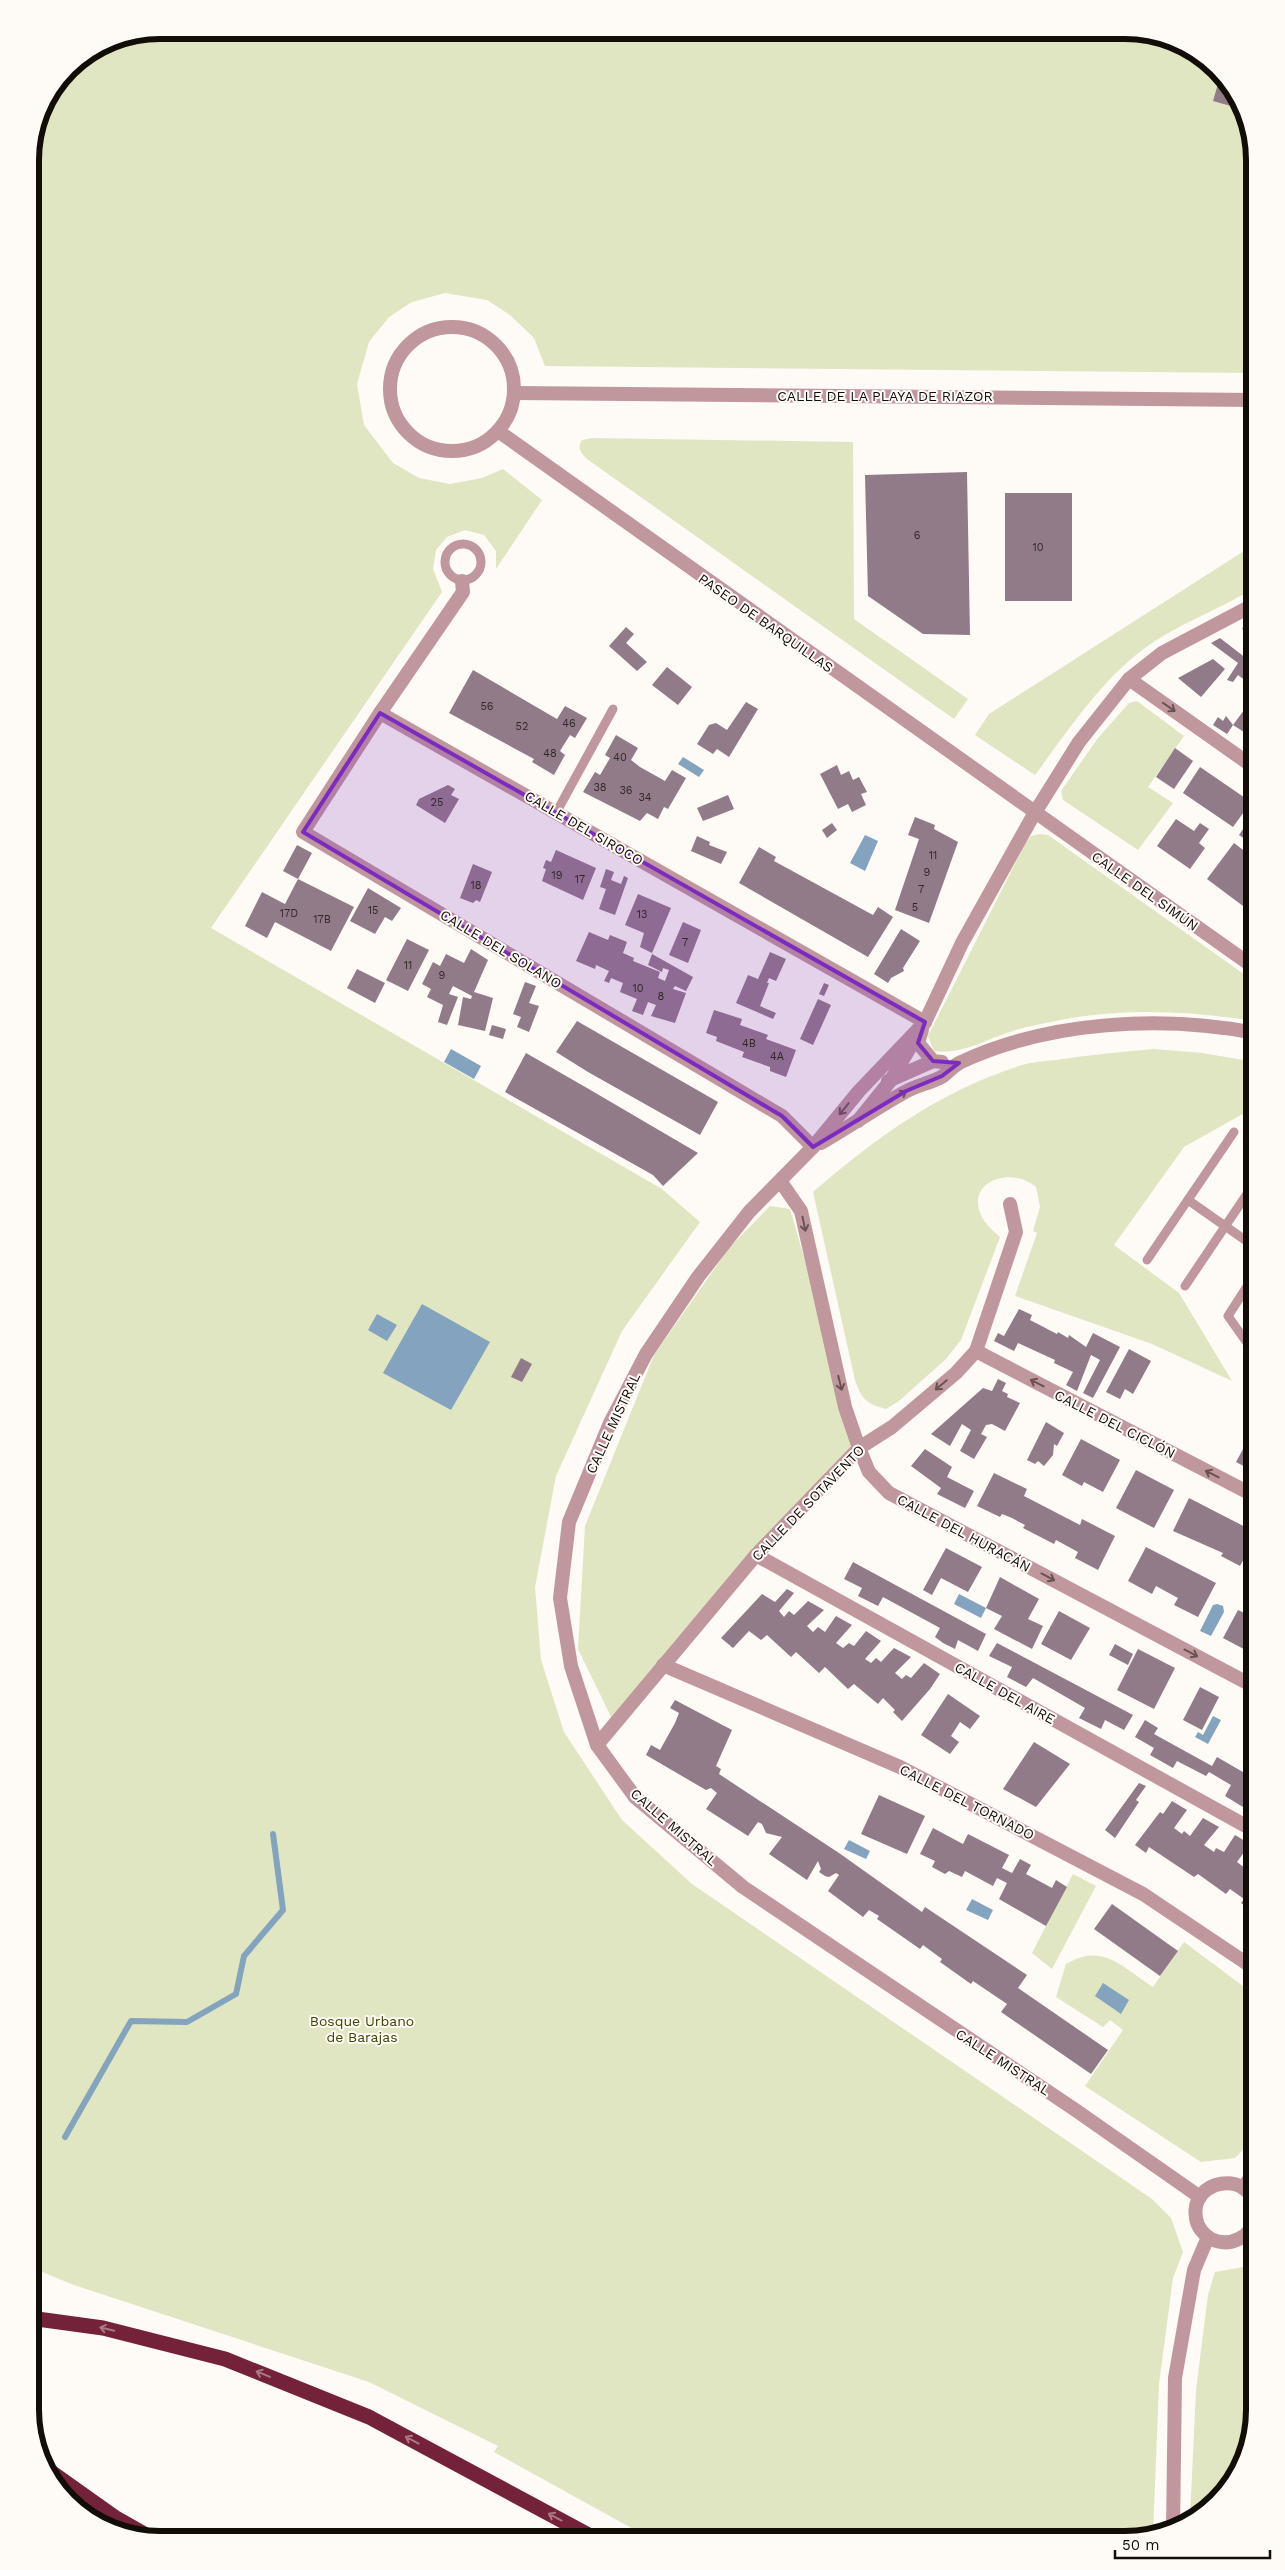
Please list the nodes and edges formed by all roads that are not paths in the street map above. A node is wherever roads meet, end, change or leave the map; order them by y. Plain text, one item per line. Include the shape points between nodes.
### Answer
1 (515, 393) junction
2 (1246, 400) edge
3 (498, 431) junction
4 (462, 581) junction
5 (1246, 609) edge
6 (1129, 679) junction
7 (613, 709) dead end
8 (380, 713) junction
9 (1246, 762) edge
10 (556, 813) junction
11 (1034, 814) junction
12 (1246, 962) edge
13 (925, 1022) junction
14 (1246, 1032) edge
15 (934, 1061) junction
16 (959, 1062) junction
17 (891, 1080) junction
18 (859, 1091) junction
19 (858, 1121) junction
20 (1234, 1132) dead end
21 (813, 1148) junction
22 (781, 1182) junction
23 (1246, 1196) edge
24 (1188, 1200) junction
25 (1010, 1204) dead end
26 (1225, 1227) junction
27 (1246, 1241) edge
28 (1147, 1260) dead end
29 (1185, 1286) dead end
30 (1246, 1288) edge
31 (1246, 1341) edge
32 (976, 1351) junction
33 (859, 1448) junction
34 (1246, 1491) edge
35 (756, 1555) junction
36 (663, 1665) junction
37 (1246, 1682) edge
38 (597, 1745) junction
39 (1246, 1826) edge
40 (1246, 1963) edge
41 (1246, 2184) edge
42 (1243, 2188) junction
43 (1246, 2191) edge
44 (1200, 2196) junction
45 (1246, 2236) edge
46 (1208, 2237) junction
47 (39, 2319) edge
48 (60, 2478) edge
49 (1173, 2521) edge
50 (135, 2529) edge
51 (581, 2531) edge

1 - 2 street, CALLE DE LA PLAYA DE RIAZOR
1 - 3 street via 512,407
1 - 3 street via 512,372 503,352 486,336 466,328 444,327 423,333 405,346 394,364 388,386 391,407 401,427 417,442 438,450 460,452 481,445
3 - 11 street, PASEO DE BARQUILLAS
4 - 4 lane via 451,576 444,566 447,553 462,544 474,548 482,563 474,578
4 - 8 street via 463,592
5 - 6 street via 1162,653
6 -> 9 street
6 - 11 street via 1078,742
7 - 10 lane
8 - 10 street, CALLE DEL SIROCO
8 - 21 street, CALLE DEL SOLANO via 303,832 782,1116
10 - 13 street, CALLE DEL SIROCO
11 - 12 street, CALLE DEL SIMÚN
11 - 13 street via 962,943
13 - 15 street via 918,1043
13 - 17 street
13 - 18 street
14 - 16 street via 1166,1022 1097,1026 1016,1042
15 - 16 street
15 - 17 street
19 -> 16 street via 906,1091 942,1076
17 - 18 street
17 - 19 street
18 -> 21 street
19 - 21 street
20 - 24 lane
21 - 22 street, CALLE MISTRAL
22 -> 33 street, CALLE DEL HURACÁN via 801,1211 841,1387
22 - 38 street, CALLE MISTRAL via 731,1234 646,1354 610,1423 569,1522 560,1598 571,1666
23 - 26 lane
24 - 26 lane
24 - 28 lane
25 - 32 street, CALLE DE SOTAVENTO via 1016,1232
26 - 27 lane
26 - 29 lane
30 - 31 lane via 1228,1316
32 -> 33 street, CALLE DE SOTAVENTO via 956,1373 892,1426
34 -> 32 street, CALLE DEL CICLÓN
33 - 35 street, CALLE DE SOTAVENTO
33 -> 37 street, CALLE DEL HURACÁN via 869,1472 888,1493
35 - 36 street, CALLE DE SOTAVENTO
35 - 39 street, CALLE DEL AIRE
36 - 38 street, CALLE DE SOTAVENTO
36 - 40 street, CALLE DEL TORNADO via 900,1767 1143,1894
38 - 44 street, CALLE MISTRAL via 635,1797 743,1887
41 - 42 street
42 - 43 street
42 - 44 street via 1228,2182 1219,2183
44 - 46 street via 1196,2217
45 - 46 street via 1228,2243
46 - 49 street via 1194,2270 1176,2378
51 -> 47 highway via 369,2417 225,2359 103,2328
48 - 50 highway

